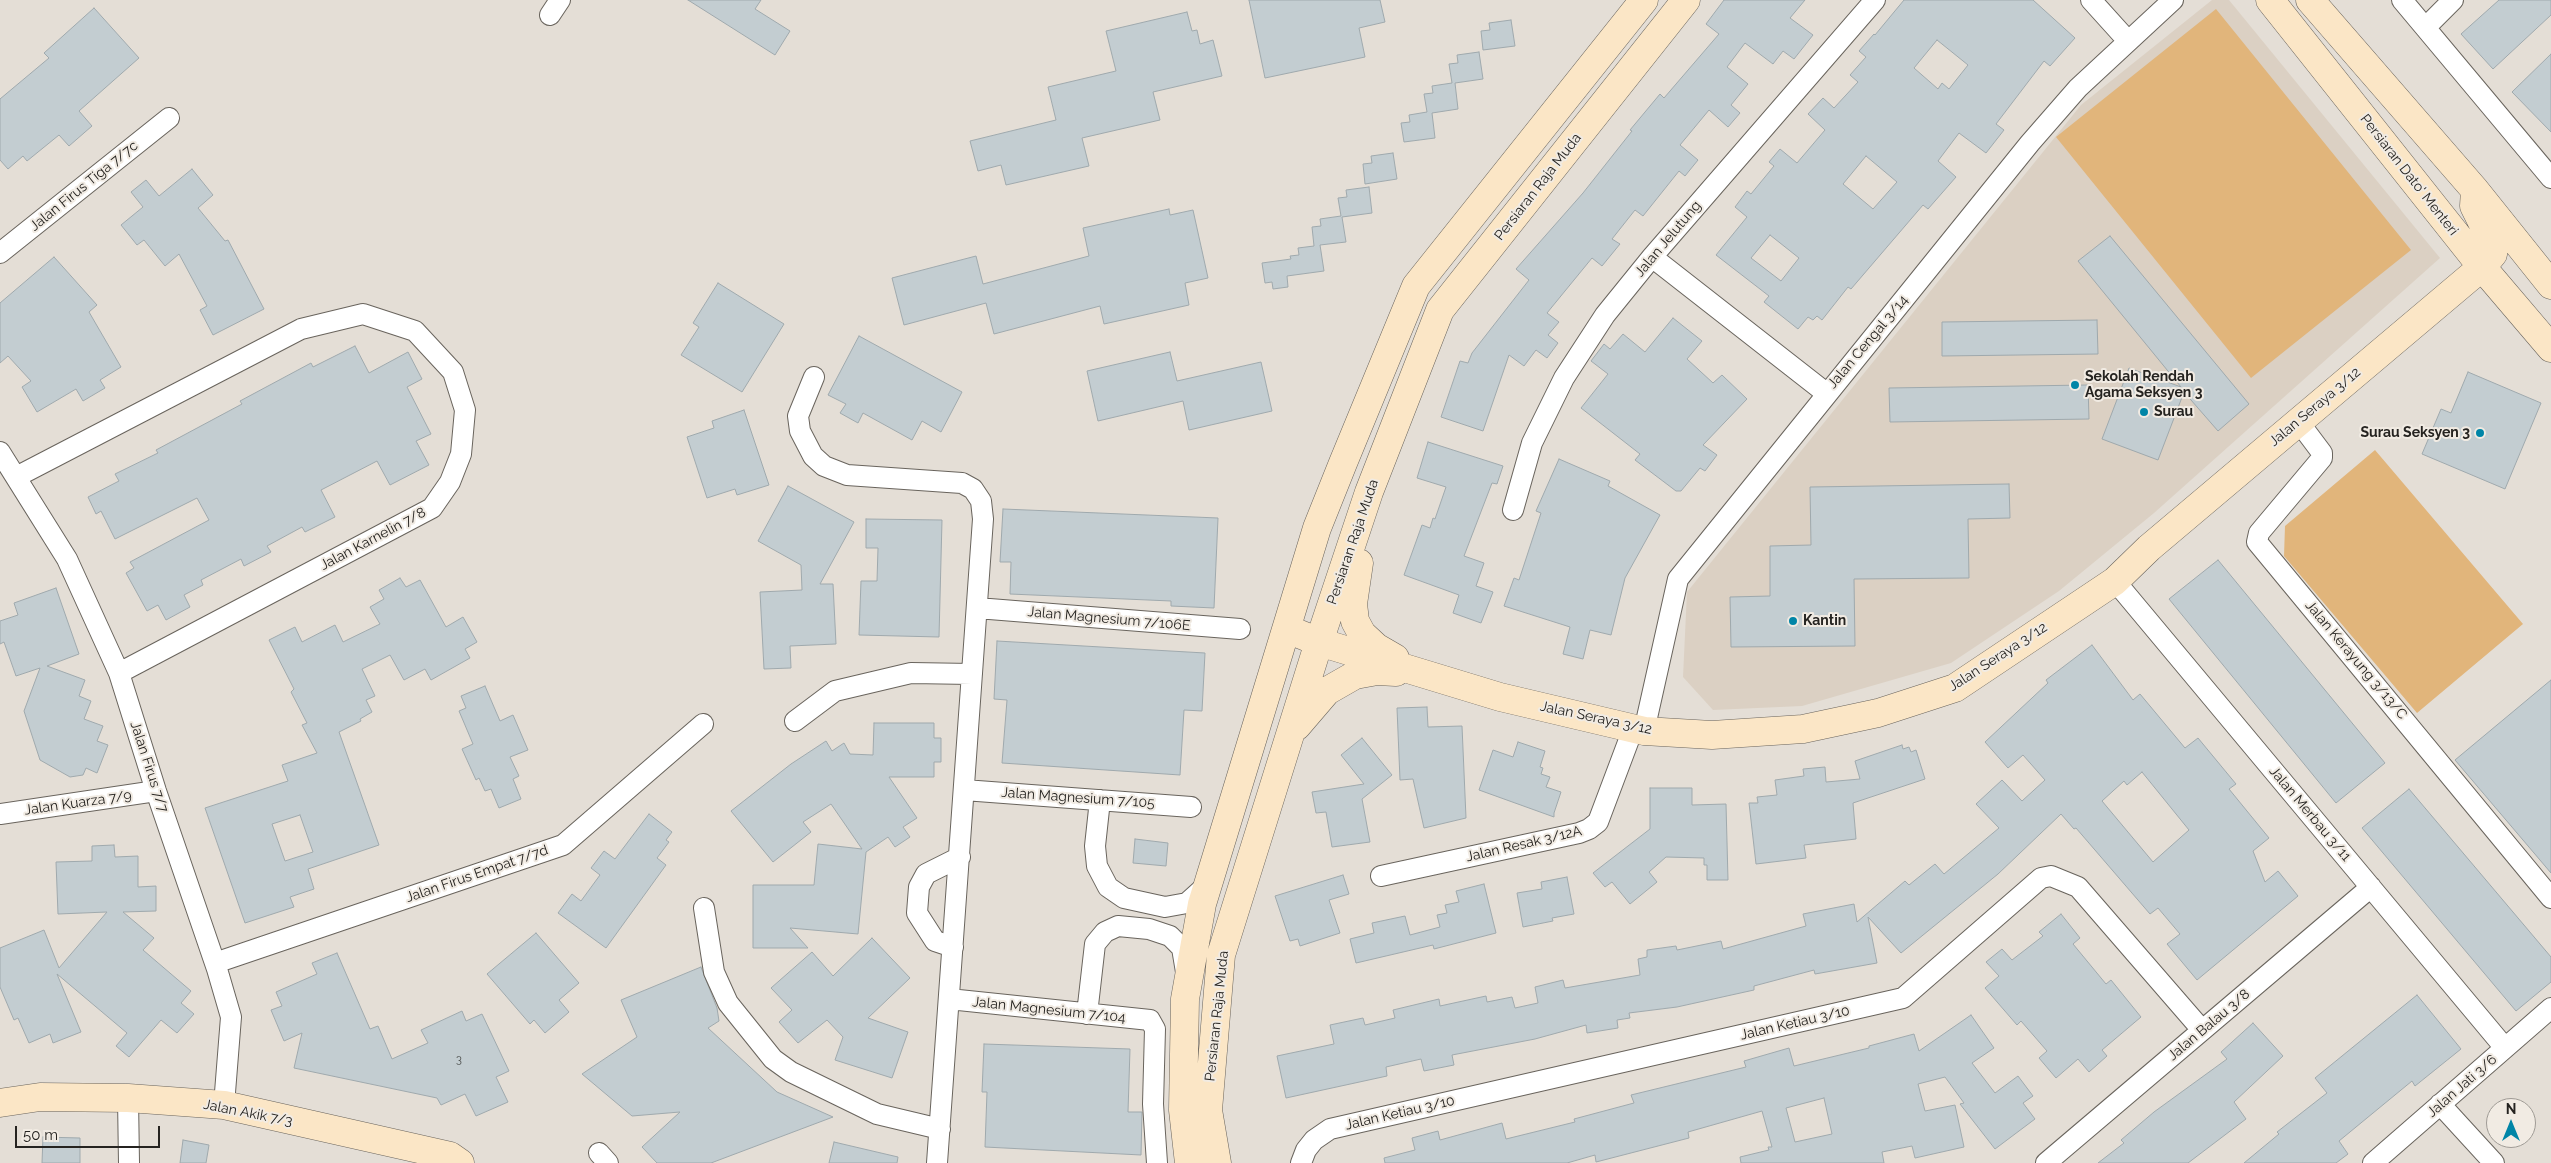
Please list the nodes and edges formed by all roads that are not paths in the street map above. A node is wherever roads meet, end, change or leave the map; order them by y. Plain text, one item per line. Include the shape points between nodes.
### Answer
1 (1644, 0) edge
2 (1686, 0) edge
3 (1875, 0) edge
4 (2091, 0) edge
5 (2173, 0) edge
6 (2270, 0) edge
7 (2310, 0) edge
8 (2402, 0) edge
9 (2453, 0) edge
10 (2426, 27) junction
11 (2128, 41) junction
12 (169, 118) dead end
13 (2551, 178) edge
14 (2475, 190) junction
15 (0, 253) edge
16 (1652, 257) junction
17 (2482, 267) junction
18 (2551, 285) edge
19 (2551, 348) edge
20 (814, 377) dead end
21 (1826, 393) junction
22 (2298, 421) junction
23 (0, 452) edge
24 (16, 477) junction
25 (1370, 492) junction
26 (1513, 510) dead end
27 (2114, 581) junction
28 (977, 608) junction
29 (1240, 629) dead end
30 (1287, 629) junction
31 (1319, 642) junction
32 (119, 673) junction
33 (1422, 673) junction
34 (972, 674) junction
35 (795, 721) dead end
36 (703, 724) dead end
37 (1638, 730) junction
38 (1290, 736) junction
39 (964, 790) junction
40 (156, 792) junction
41 (1100, 800) junction
42 (1191, 807) dead end
43 (0, 814) edge
44 (960, 857) junction
45 (1381, 876) dead end
46 (1207, 885) junction
47 (2371, 887) junction
48 (2551, 898) edge
49 (704, 908) dead end
50 (953, 947) junction
51 (215, 963) junction
52 (1188, 981) junction
53 (949, 999) junction
54 (2551, 1008) edge
55 (1087, 1014) junction
56 (2202, 1030) junction
57 (2505, 1048) junction
58 (128, 1098) junction
59 (0, 1103) edge
60 (2440, 1104) junction
61 (224, 1105) junction
62 (940, 1129) junction
63 (129, 1163) edge
64 (460, 1163) edge
65 (937, 1163) edge
66 (1157, 1163) edge
67 (1189, 1163) edge
68 (1217, 1163) edge
69 (1301, 1163) edge
70 (2046, 1163) edge
71 (2373, 1163) edge
72 (2494, 1163) edge

1 - 30 main road, Persiaran Raja Muda via 1416,286 1318,528
2 - 25 main road, Persiaran Raja Muda via 1440,310
3 - 16 street, Jalan Jelutung
4 - 11 street
5 - 11 street, Jalan Cengal 3/14
6 - 17 main road, Persiaran Dato' Menteri
7 - 14 main road
8 - 10 street
9 - 10 street
10 - 13 street
11 - 21 street, Jalan Cengal 3/14 via 2078,88 2036,136
12 - 15 street, Jalan Firus Tiga 7/7c
14 - 17 main road via 2474,206 2494,246 2493,254
14 - 18 main road
16 - 21 street
16 - 26 street, Jalan Jelutung via 1605,315 1564,378 1532,443
17 - 19 main road, Persiaran Dato' Menteri
17 - 22 main road, Jalan Seraya 3/12
20 - 28 street via 798,416 800,431 813,456 824,466 847,475 962,483 973,489 981,500 983,519
21 - 37 street, Jalan Cengal 3/14 via 1678,579
22 - 27 main road, Jalan Seraya 3/12
22 - 48 street, Jalan Kerayung 3/13/C via 2322,453 2322,458 2259,533 2257,542
23 - 24 street, Jalan Firus 7/7
24 - 32 street, Jalan Firus 7/7 via 67,559
24 - 32 street, Jalan Karnelin 7/8 via 301,329 362,314 415,331 453,372 465,410 461,454 450,482 432,508
25 - 31 main road, Persiaran Raja Muda
25 - 33 main road via 1353,604 1355,621 1362,634 1376,647
27 - 37 main road, Jalan Seraya 3/12 via 1955,688 1878,713 1804,729 1712,735
27 - 47 street, Jalan Merbau 3/11
28 - 29 street, Jalan Magnesium 7/106E
28 - 34 street
30 - 31 main road, Jalan Seraya 3/12
30 - 46 main road, Persiaran Raja Muda
31 - 33 main road, Jalan Seraya 3/12
31 - 38 main road, Persiaran Raja Muda
32 - 40 street, Jalan Firus 7/7
33 - 37 main road, Jalan Seraya 3/12 via 1500,697
33 - 38 main road via 1377,671 1355,675 1327,691
34 - 35 street via 912,673 835,690
34 - 39 street
36 - 51 street, Jalan Firus Empat 7/7d via 562,845
37 - 45 street, Jalan Resak 3/12A via 1598,822 1589,829
38 - 68 main road, Persiaran Raja Muda via 1221,955 1208,1110
39 - 41 street, Jalan Magnesium 7/105
39 - 44 street
40 - 43 street, Jalan Kuarza 7/9
40 - 51 street, Jalan Firus 7/7
41 - 42 street, Jalan Magnesium 7/105
41 - 46 street via 1095,846 1097,866 1108,887 1124,898 1165,907 1186,903
44 - 50 street
44 - 50 street via 926,874 919,887 917,913 935,941
46 - 52 main road, Persiaran Raja Muda
47 - 56 street, Jalan Balau 3/8
47 - 57 street, Jalan Merbau 3/11
49 - 62 street via 714,972 728,1002 773,1059 791,1072 877,1114
50 - 53 street
51 - 61 street, Jalan Firus 7/7 via 231,1017
52 - 55 street via 1182,948 1170,936 1149,929 1118,926 1105,932 1095,944
52 - 67 main road, Persiaran Raja Muda via 1183,1110
53 - 55 street, Jalan Magnesium 7/104
53 - 62 street
54 - 57 street, Jalan Jati 3/6
55 - 66 street, Jalan Magnesium 7/104 via 1150,1020 1155,1029 1153,1104
56 - 69 street, Jalan Ketiau 3/10 via 2078,887 2051,876 2041,878 1903,998 1330,1129 1314,1140
56 - 70 street, Jalan Balau 3/8
57 - 60 street, Jalan Jati 3/6
58 - 59 main road, Jalan Akik 7/3 via 40,1097
58 - 61 main road, Jalan Akik 7/3
58 - 63 street
60 - 71 street, Jalan Jati 3/6
60 - 72 street
61 - 64 main road, Jalan Akik 7/3 via 450,1156
62 - 65 street

